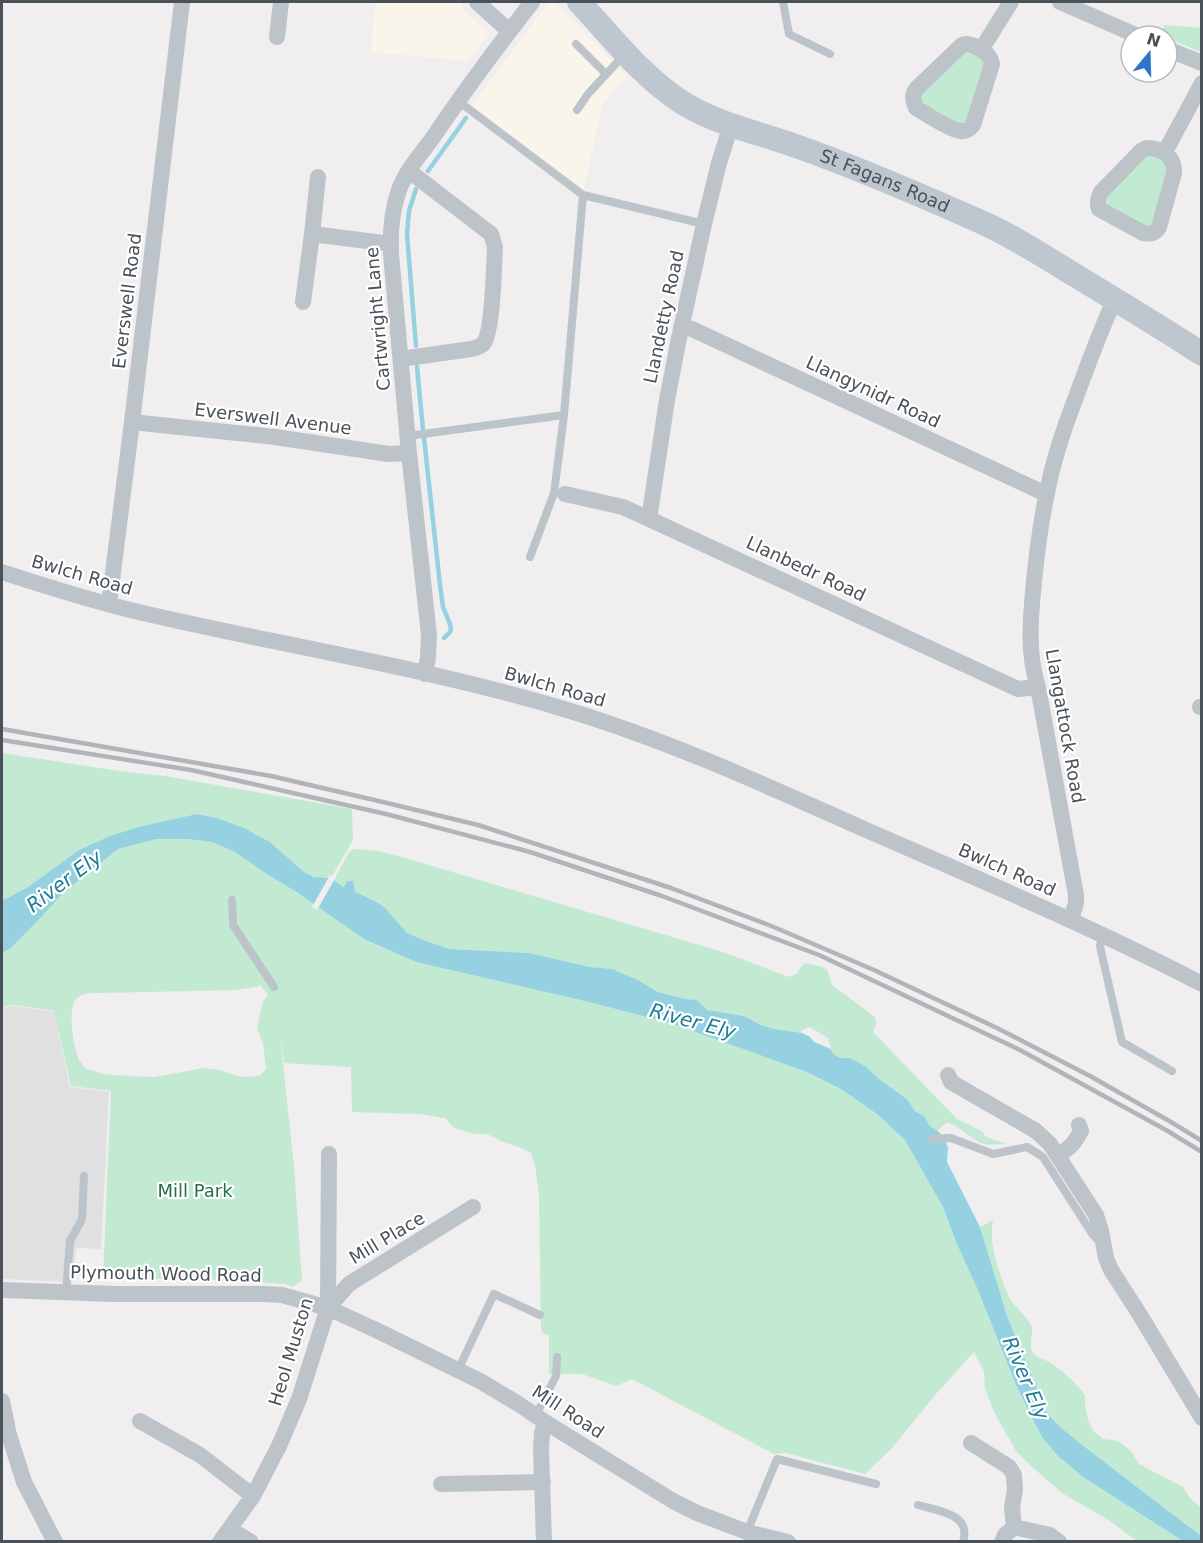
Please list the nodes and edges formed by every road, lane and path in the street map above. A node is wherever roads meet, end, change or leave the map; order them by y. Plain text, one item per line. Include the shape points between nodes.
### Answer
1 (182, 2) edge
2 (281, 2) edge
3 (477, 2) edge
4 (532, 2) edge
5 (579, 2) edge
6 (783, 2) edge
7 (1011, 2) edge
8 (1060, 2) edge
9 (1119, 28) edge
10 (509, 31) junction
11 (277, 37) dead end
12 (576, 44) dead end
13 (981, 50) junction
14 (626, 53) junction
15 (830, 54) dead end
16 (1179, 54) edge
17 (1202, 63) edge
18 (606, 74) junction
19 (1202, 83) edge
20 (458, 101) junction
21 (578, 110) dead end
22 (731, 125) junction
23 (1165, 152) junction
24 (409, 171) junction
25 (318, 177) dead end
26 (583, 195) junction
27 (704, 224) junction
28 (312, 234) junction
29 (391, 244) junction
30 (1115, 299) junction
31 (303, 302) dead end
32 (682, 327) junction
33 (1202, 354) edge
34 (401, 359) junction
35 (564, 415) junction
36 (132, 422) junction
37 (408, 436) junction
38 (409, 453) junction
39 (560, 493) junction
40 (1046, 494) junction
41 (649, 519) junction
42 (530, 557) dead end
43 (2, 572) edge
44 (109, 604) junction
45 (425, 674) junction
46 (1038, 687) junction
47 (232, 900) dead end
48 (1071, 919) junction
49 (1104, 935) junction
50 (1202, 984) edge
51 (273, 987) dead end
52 (1172, 1071) dead end
53 (948, 1075) dead end
54 (1079, 1125) dead end
55 (932, 1139) dead end
56 (329, 1154) dead end
57 (1058, 1155) junction
58 (84, 1176) dead end
59 (473, 1208) dead end
60 (1103, 1245) junction
61 (2, 1290) edge
62 (66, 1292) junction
63 (328, 1308) junction
64 (540, 1315) dead end
65 (557, 1357) dead end
66 (458, 1370) junction
67 (2, 1401) edge
68 (1202, 1418) edge
69 (540, 1419) junction
70 (140, 1421) dead end
71 (971, 1443) dead end
72 (543, 1482) junction
73 (441, 1484) dead end
74 (876, 1484) dead end
75 (253, 1496) junction
76 (918, 1505) dead end
77 (1014, 1527) junction
78 (747, 1532) junction
79 (225, 1535) edge
80 (55, 1542) edge
81 (251, 1542) edge
82 (544, 1542) edge
83 (788, 1542) edge
84 (963, 1542) edge
85 (1002, 1542) edge
86 (1059, 1542) edge

1 - 36 street, Everswell Road
2 - 11 street
3 - 10 street
4 - 10 street, Cartwright Lane
5 - 14 street, St Fagans Road
6 - 15 lane via 789,34
7 - 13 street
8 - 9 street
10 - 20 street, Cartwright Lane
12 - 18 lane
13 - 13 street via 992,64 976,117 968,130 955,130 916,108 914,91 962,45
14 - 18 lane
14 - 22 street, St Fagans Road via 683,103
16 - 17 street
18 - 21 lane
19 - 23 street
20 - 24 street, Cartwright Lane
20 - 26 lane
22 - 27 street, Llandetty Road
22 - 30 street, St Fagans Road via 794,145 982,222
23 - 23 street via 1153,148 1141,151 1101,192 1099,209 1143,233 1156,232 1175,166
24 - 29 street, Cartwright Lane via 395,204
24 - 34 street via 491,234 495,247 489,329 484,343 471,349
25 - 28 street
26 - 27 lane
26 - 35 lane
27 - 32 street, Llandetty Road
28 - 29 street
28 - 31 street
29 - 34 street, Cartwright Lane
30 - 33 street, St Fagans Road
30 - 40 street, Llangattock Road via 1067,420
32 - 40 street, Llangynidr Road
32 - 41 street, Llandetty Road
34 - 37 street, Cartwright Lane
35 - 37 lane
35 - 39 lane
36 - 38 street, Everswell Avenue via 389,454
36 - 44 street, Everswell Road
37 - 38 street, Cartwright Lane
38 - 45 street, Cartwright Lane via 429,635
39 - 41 street, Llanbedr Road via 623,507
39 - 42 lane
40 - 46 street, Llangattock Road via 1030,628 1030,653
41 - 46 street, Llanbedr Road via 1018,689
43 - 44 street, Bwlch Road
44 - 45 street, Bwlch Road
45 - 48 street, Bwlch Road via 633,731
46 - 48 street, Llangattock Road via 1076,895
47 - 51 lane via 233,926
48 - 49 street, Bwlch Road
49 - 50 street, Bwlch Road
49 - 52 lane via 1101,951 1122,1041
53 - 57 street via 951,1082 1036,1131
54 - 57 street via 1081,1131 1071,1148
55 - 60 lane via 951,1138 993,1154 1027,1148 1040,1154
56 - 63 street, Heol Muston
57 - 60 street via 1096,1215
58 - 62 lane via 82,1219 70,1241
59 - 63 street, Mill Place via 349,1284
60 - 68 street via 1111,1270
61 - 62 street, Plymouth Wood Road
62 - 63 street, Plymouth Wood Road via 282,1295
63 - 66 street, Mill Road
63 - 75 street, Heol Muston via 299,1399
64 - 66 lane via 494,1294
65 - 69 lane via 556,1376
66 - 69 street, Mill Road
67 - 80 street via 24,1482
69 - 72 street
69 - 78 street, Mill Road via 673,1501
70 - 75 street via 201,1455
71 - 77 street via 1009,1467 1014,1475
72 - 73 street
72 - 82 street
74 - 78 lane via 777,1459
75 - 79 street, Heol Muston
76 - 84 lane via 955,1517 966,1530
77 - 85 street
77 - 86 street via 1050,1535
78 - 83 street, Mill Road
79 - 81 street

